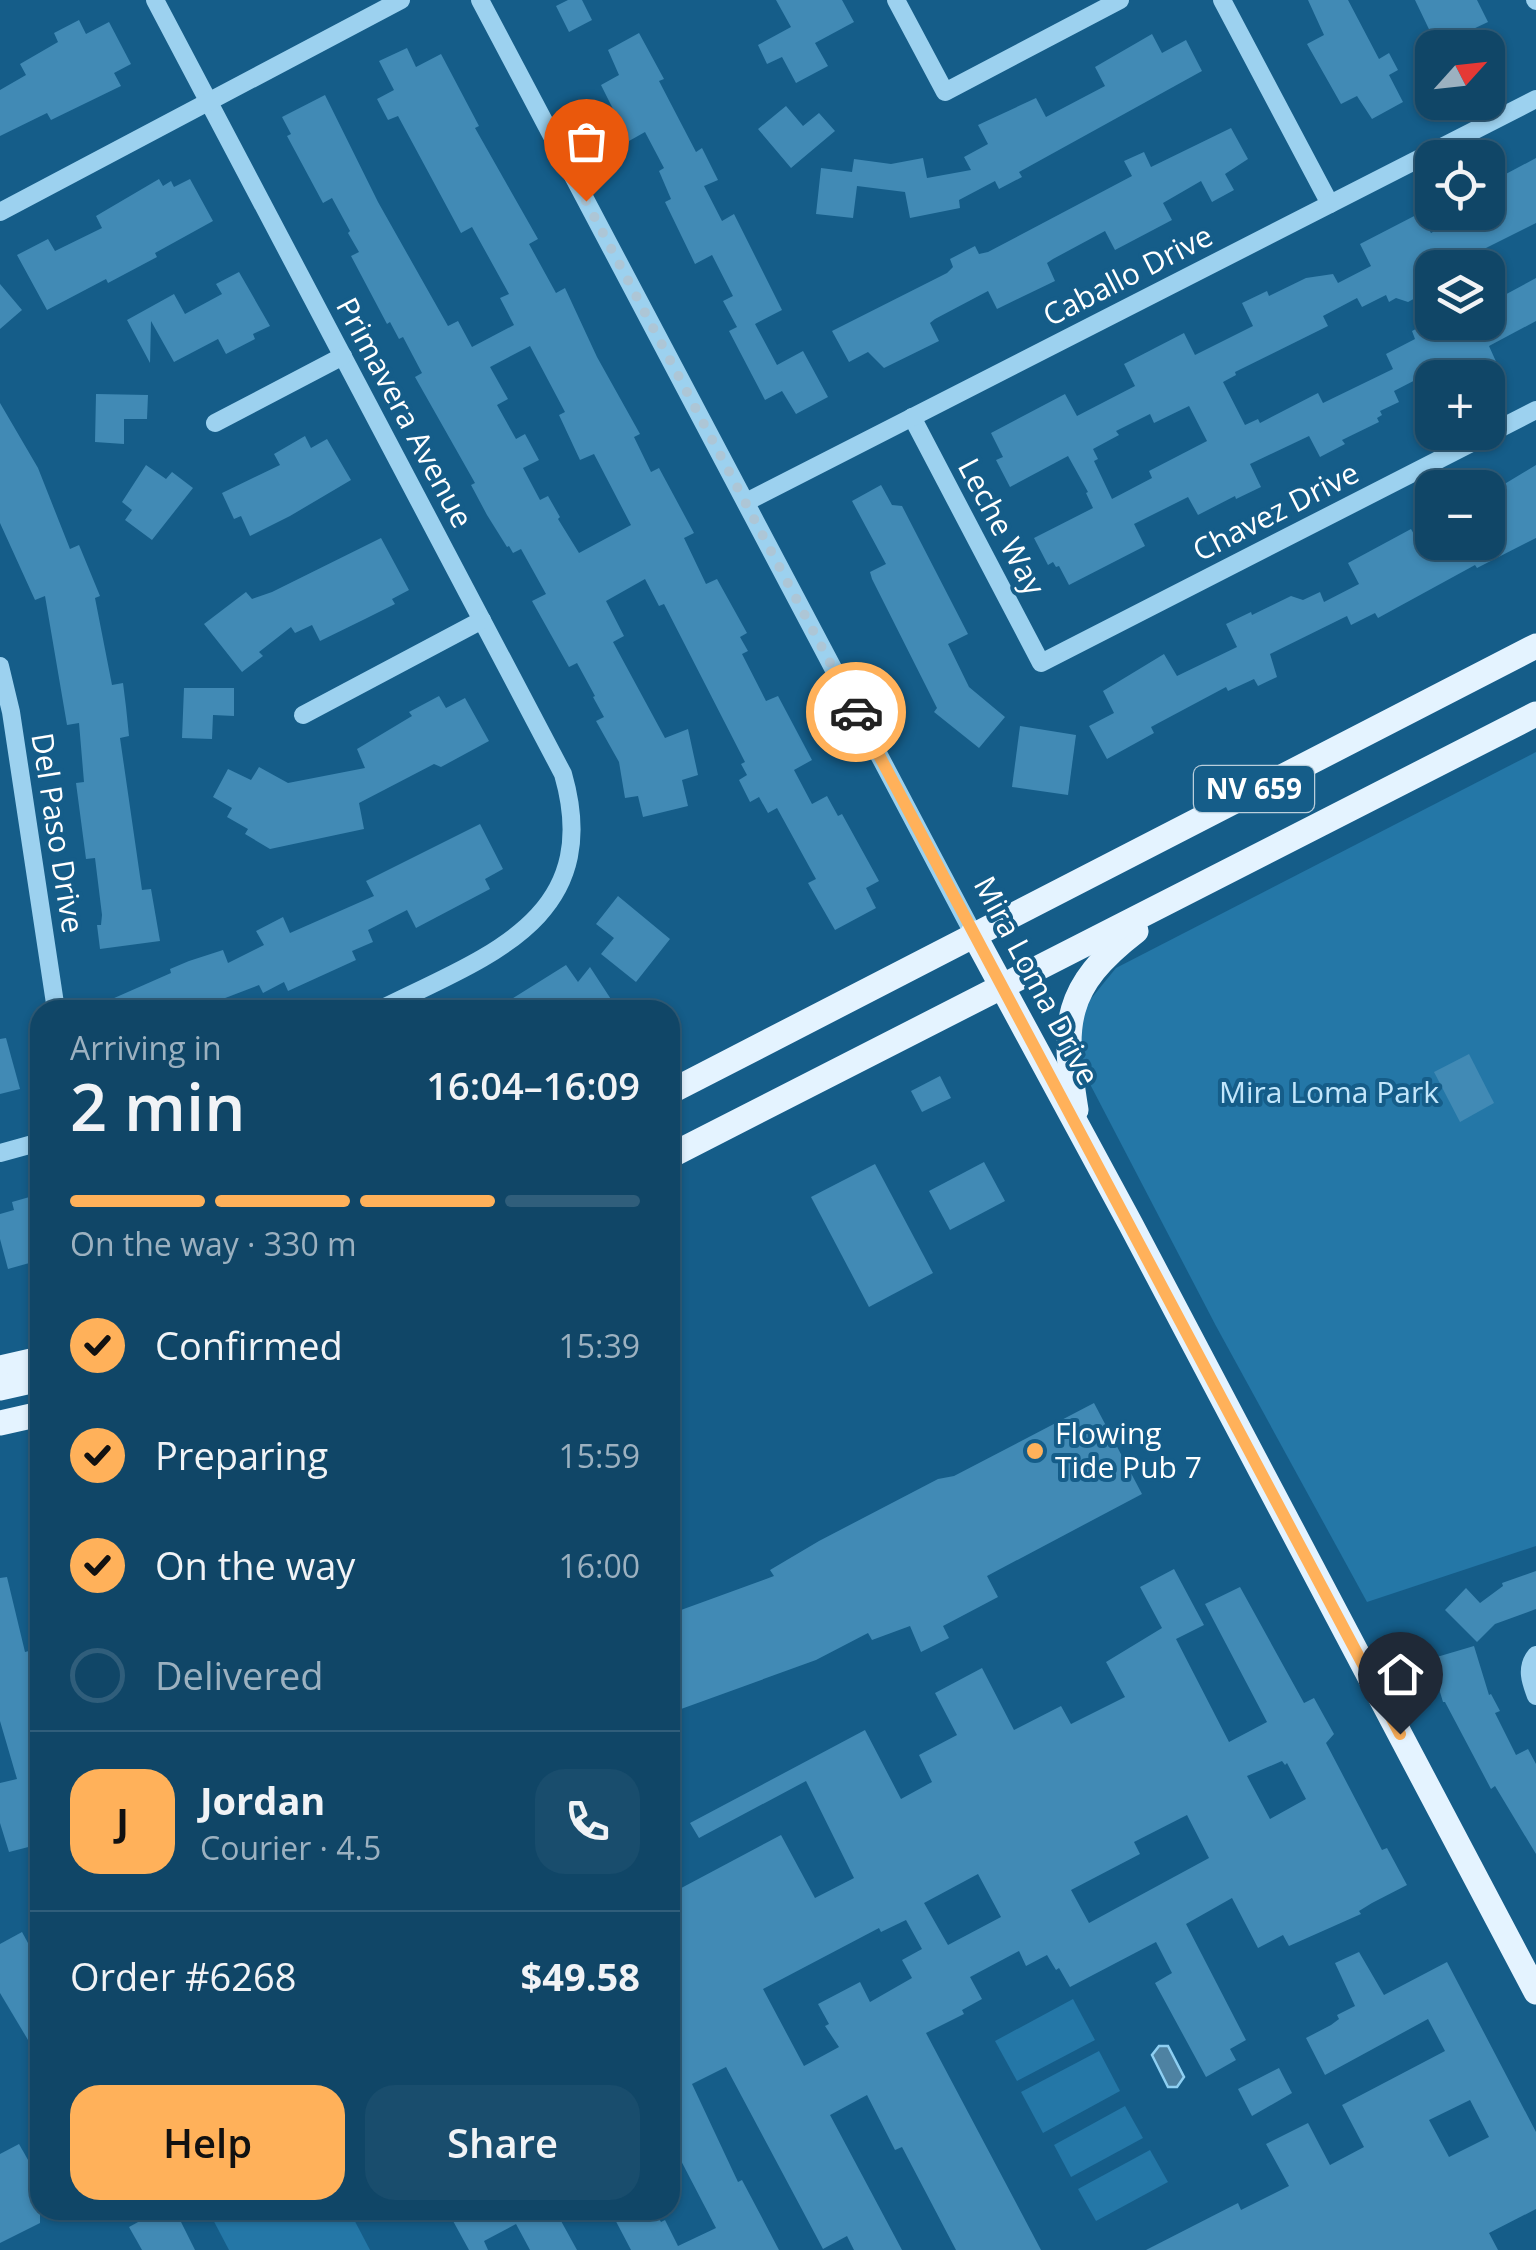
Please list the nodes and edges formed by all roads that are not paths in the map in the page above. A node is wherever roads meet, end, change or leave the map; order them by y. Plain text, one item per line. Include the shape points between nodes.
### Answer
1 (154, 0) edge
2 (400, 0) edge
3 (480, 0) edge
4 (896, 0) edge
5 (1120, 0) edge
6 (1222, 0) edge
7 (1536, 99) edge
8 (208, 101) junction
9 (1330, 204) junction
10 (0, 212) edge
11 (343, 356) junction
12 (1536, 410) edge
13 (912, 417) junction
14 (215, 423) dead end
15 (746, 502) junction
16 (482, 620) junction
17 (1536, 646) edge
18 (1041, 663) joint
19 (0, 666) edge
20 (1536, 714) edge
21 (303, 715) dead end
22 (1183, 894) junction
23 (973, 933) junction
24 (1001, 987) junction
25 (54, 1000) edge
26 (398, 1000) edge
27 (680, 1087) edge
28 (1080, 1130) junction
29 (30, 1145) edge
30 (680, 1151) edge
31 (0, 1153) edge
32 (30, 1361) edge
33 (0, 1368) edge
34 (30, 1381) edge
35 (0, 1388) edge
36 (30, 1416) edge
37 (0, 1423) edge
38 (1536, 1656) edge
39 (1536, 1696) edge
40 (1536, 1992) edge

1 - 8 street, Primavera Avenue
2 - 8 street
3 - 15 street, Mira Loma Drive
4 - 5 street via 945,92
6 - 9 street
7 - 9 street, Caballo Drive
8 - 10 street
8 - 11 street, Primavera Avenue
9 - 13 street, Caballo Drive
11 - 14 street
11 - 16 street, Primavera Avenue
12 - 18 street, Chavez Drive
13 - 15 street, Caballo Drive
13 - 18 street, Leche Way
15 - 23 street, Mira Loma Drive
16 - 21 street
16 - 26 street, Primavera Avenue via 562,774 573,826 568,860 532,924
17 - 23 main road, NV 659
19 - 25 street, Del Paso Drive
20 - 22 main road, NV 659
22 - 24 main road, NV 659
22 - 28 main road via 1115,947 1078,992 1067,1044
23 - 24 main road, Mira Loma Drive
23 - 27 main road, NV 659
24 - 28 main road, Mira Loma Drive
24 - 30 main road, NV 659
28 - 40 main road, Mira Loma Drive
29 - 31 street
32 - 33 main road
34 - 35 main road
36 - 37 main road
38 - 39 street via 1529,1678

